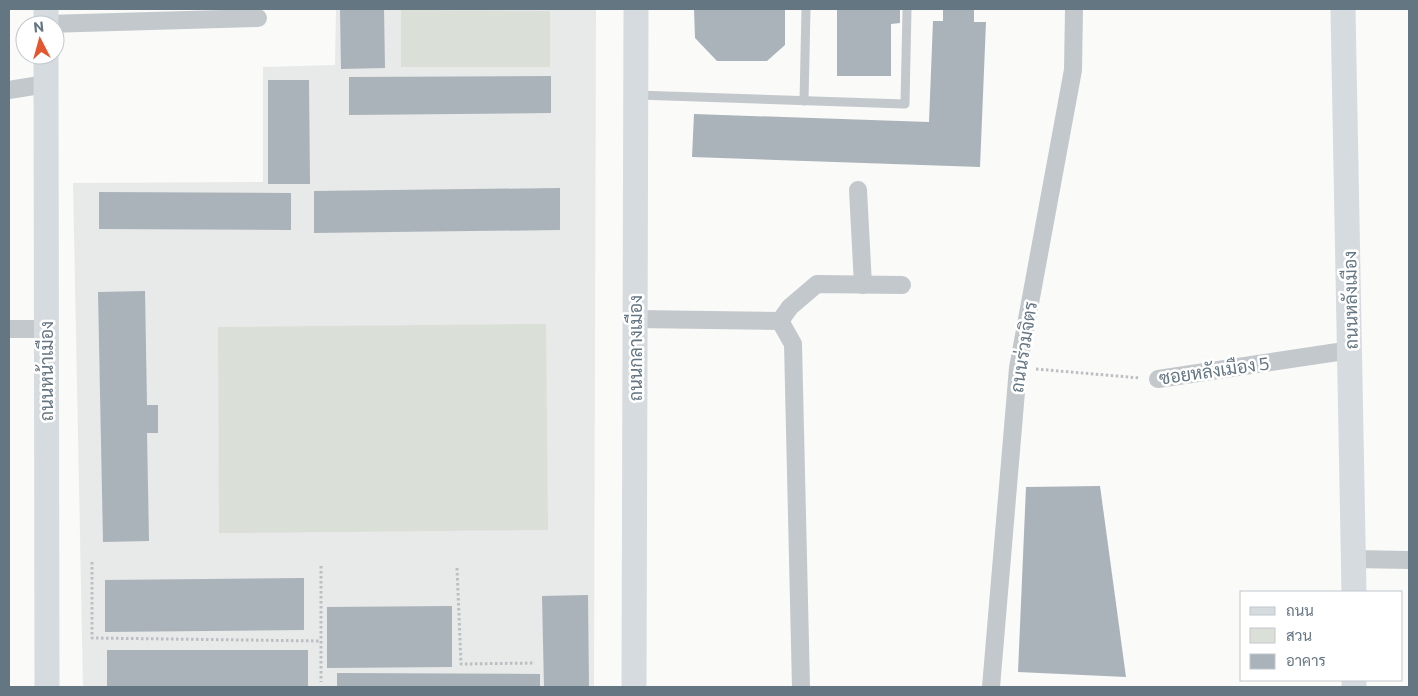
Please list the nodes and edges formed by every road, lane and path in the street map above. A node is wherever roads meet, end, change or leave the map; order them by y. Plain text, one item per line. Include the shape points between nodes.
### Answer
1 (636, 9) edge
2 (806, 9) edge
3 (907, 9) edge
4 (1074, 9) edge
5 (1343, 9) edge
6 (258, 18) dead end
7 (65, 19) edge
8 (46, 65) edge
9 (46, 84) junction
10 (9, 90) edge
11 (637, 95) junction
12 (804, 101) junction
13 (858, 190) dead end
14 (863, 285) junction
15 (902, 285) dead end
16 (636, 319) junction
17 (780, 321) junction
18 (9, 329) edge
19 (46, 329) junction
20 (1351, 350) junction
21 (1018, 368) junction
22 (1158, 379) joint
23 (1354, 559) junction
24 (1409, 560) edge
25 (92, 562) dead end
26 (321, 566) dead end
27 (457, 568) dead end
28 (1354, 591) edge
29 (321, 640) junction
30 (535, 663) dead end
31 (321, 682) dead end
32 (47, 687) edge
33 (634, 687) edge
34 (800, 687) edge
35 (991, 687) edge

1 - 11 street, ถนนกลางเมือง
2 - 12 lane
3 - 12 lane via 905,104
4 - 21 street, ถนนร่วมจิตร via 1073,70
5 - 20 street, ถนนหลังเมือง
6 - 7 street
8 - 9 street, ถนนหน้าเมือง
9 - 10 street
9 - 19 street, ถนนหน้าเมือง
11 - 12 lane
11 - 16 street, ถนนกลางเมือง
13 - 14 street
14 - 15 street
14 - 17 street via 817,284 790,307
16 - 17 street
16 - 33 street, ถนนกลางเมือง
17 - 34 street via 793,344
18 - 19 street
19 - 32 street, ถนนหน้าเมือง
20 - 22 street, ซอยหลังเมือง 5
20 - 23 street, ถนนหลังเมือง
21 - 22 path, ซอยหลังเมือง 5
21 - 35 street, ถนนร่วมจิตร
23 - 24 street
23 - 28 street, ถนนหลังเมือง
25 - 29 path via 92,638
26 - 29 path
27 - 30 path via 461,664
29 - 31 path

